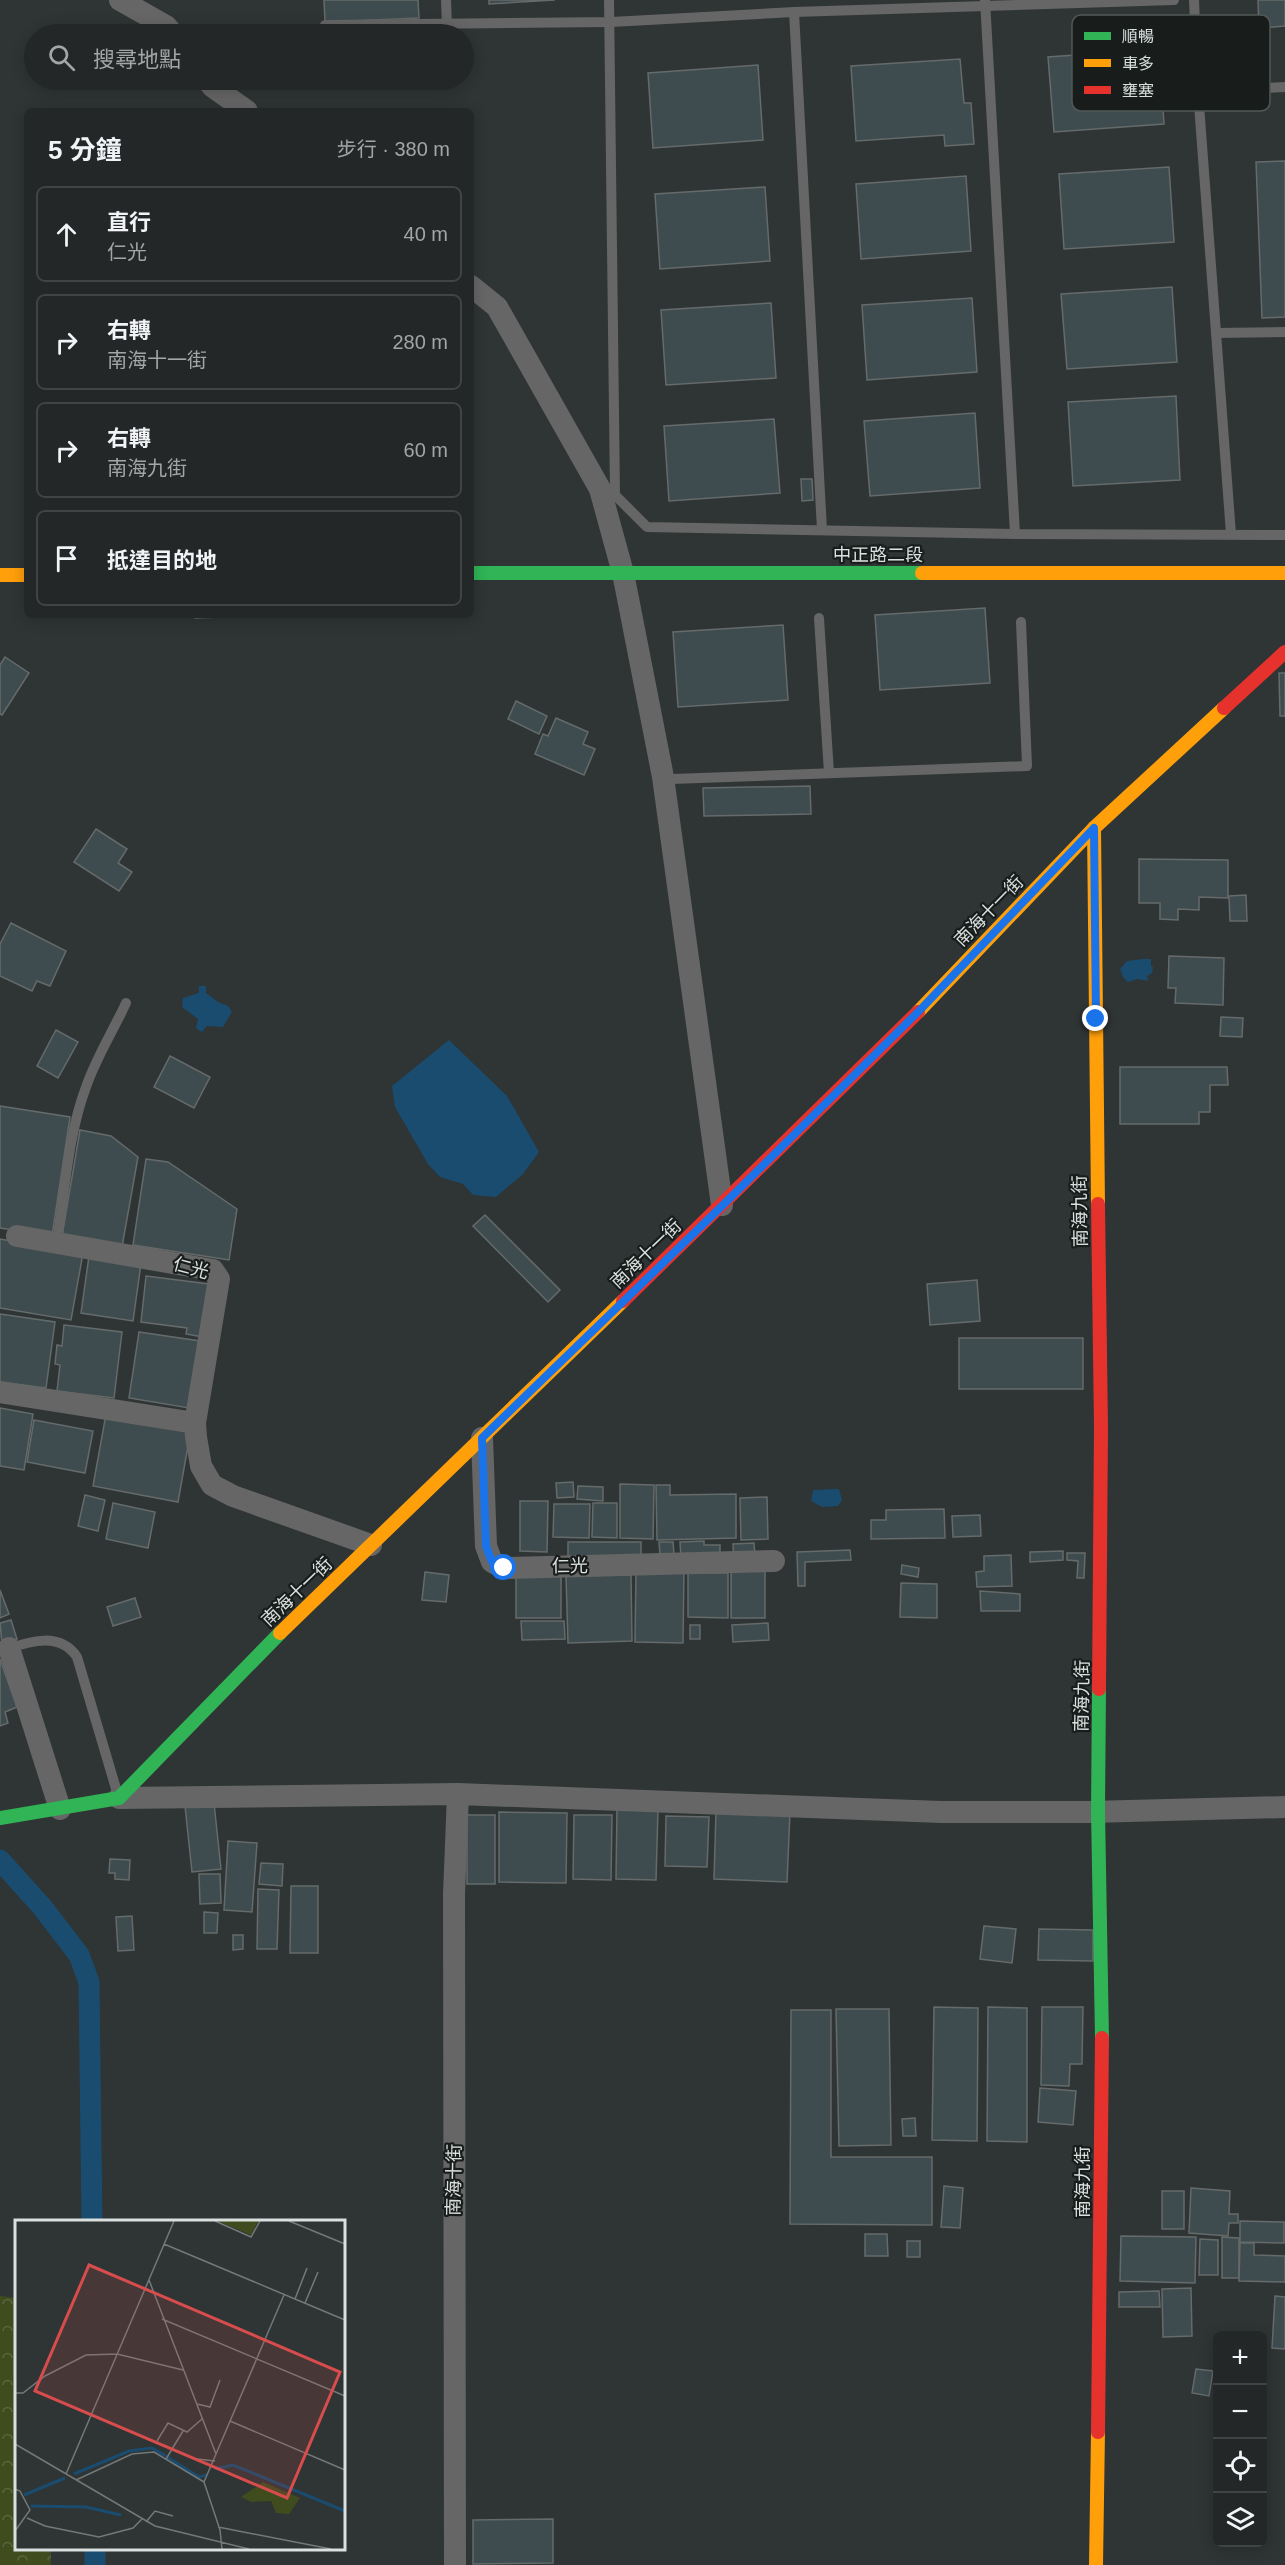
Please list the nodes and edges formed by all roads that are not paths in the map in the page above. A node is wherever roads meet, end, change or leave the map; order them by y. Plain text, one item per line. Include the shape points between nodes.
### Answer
1 (120, 0) edge
2 (446, 0) edge
3 (609, 0) edge
4 (1174, 0) edge
5 (1194, 0) edge
6 (985, 2) edge
7 (794, 12) junction
8 (1195, 15) edge
9 (611, 22) junction
10 (162, 24) edge
11 (447, 24) edge
12 (474, 25) edge
13 (1285, 87) edge
14 (1270, 88) edge
15 (217, 90) edge
16 (243, 108) edge
17 (1199, 111) edge
18 (474, 288) edge
19 (1285, 332) edge
20 (1216, 333) junction
21 (822, 530) junction
22 (1015, 534) junction
23 (1231, 534) junction
24 (1285, 535) edge
25 (474, 573) edge
26 (623, 573) junction
27 (1285, 573) edge
28 (0, 575) edge
29 (24, 575) edge
30 (819, 618) dead end
31 (1021, 622) dead end
32 (1285, 652) edge
33 (829, 773) junction
34 (663, 777) junction
35 (1094, 828) junction
36 (126, 1003) dead end
37 (723, 1205) junction
38 (17, 1236) dead end
39 (57, 1241) junction
40 (0, 1392) edge
41 (195, 1423) junction
42 (482, 1438) junction
43 (371, 1545) junction
44 (774, 1561) dead end
45 (5, 1650) edge
46 (458, 1794) junction
47 (119, 1798) junction
48 (1285, 1807) edge
49 (60, 1809) junction
50 (1098, 1811) junction
51 (0, 1818) edge
52 (455, 2565) edge
53 (1096, 2565) edge

1 - 10 street
2 - 11 lane
3 - 9 lane
4 - 6 lane
5 - 8 lane
6 - 7 lane
6 - 22 lane
7 - 9 lane
7 - 21 lane
9 - 12 lane
9 - 21 lane via 615,495 647,527
13 - 14 lane
15 - 16 street
17 - 20 lane
18 - 26 street via 497,307 600,489
19 - 20 lane
20 - 23 lane
21 - 22 lane
22 - 23 lane
23 - 24 lane
25 - 26 street, 中正路二段
26 - 27 street, 中正路二段
26 - 34 street
28 - 29 street
30 - 33 lane
31 - 33 lane via 1027,766
32 - 35 street, 南海十一街
33 - 34 lane
34 - 37 street
35 - 37 street, 南海十一街 via 920,1010
35 - 50 street, 南海九街 via 1101,1348
36 - 39 lane via 81,1103
37 - 42 street, 南海十一街
38 - 39 street, 仁光
39 - 41 street, 仁光 via 213,1270 219,1279
40 - 41 street
41 - 43 street, 仁光 via 201,1466 212,1485
42 - 43 street, 南海十一街
42 - 44 street, 仁光 via 486,1546 492,1562 504,1568
43 - 47 street, 南海十一街
45 - 47 lane via 38,1639 58,1642 73,1650
45 - 49 street
46 - 47 street
46 - 50 street via 942,1812
46 - 52 street, 南海十街 via 454,1894
47 - 49 street
48 - 50 street
49 - 51 street
50 - 53 street, 南海九街 via 1102,2056

